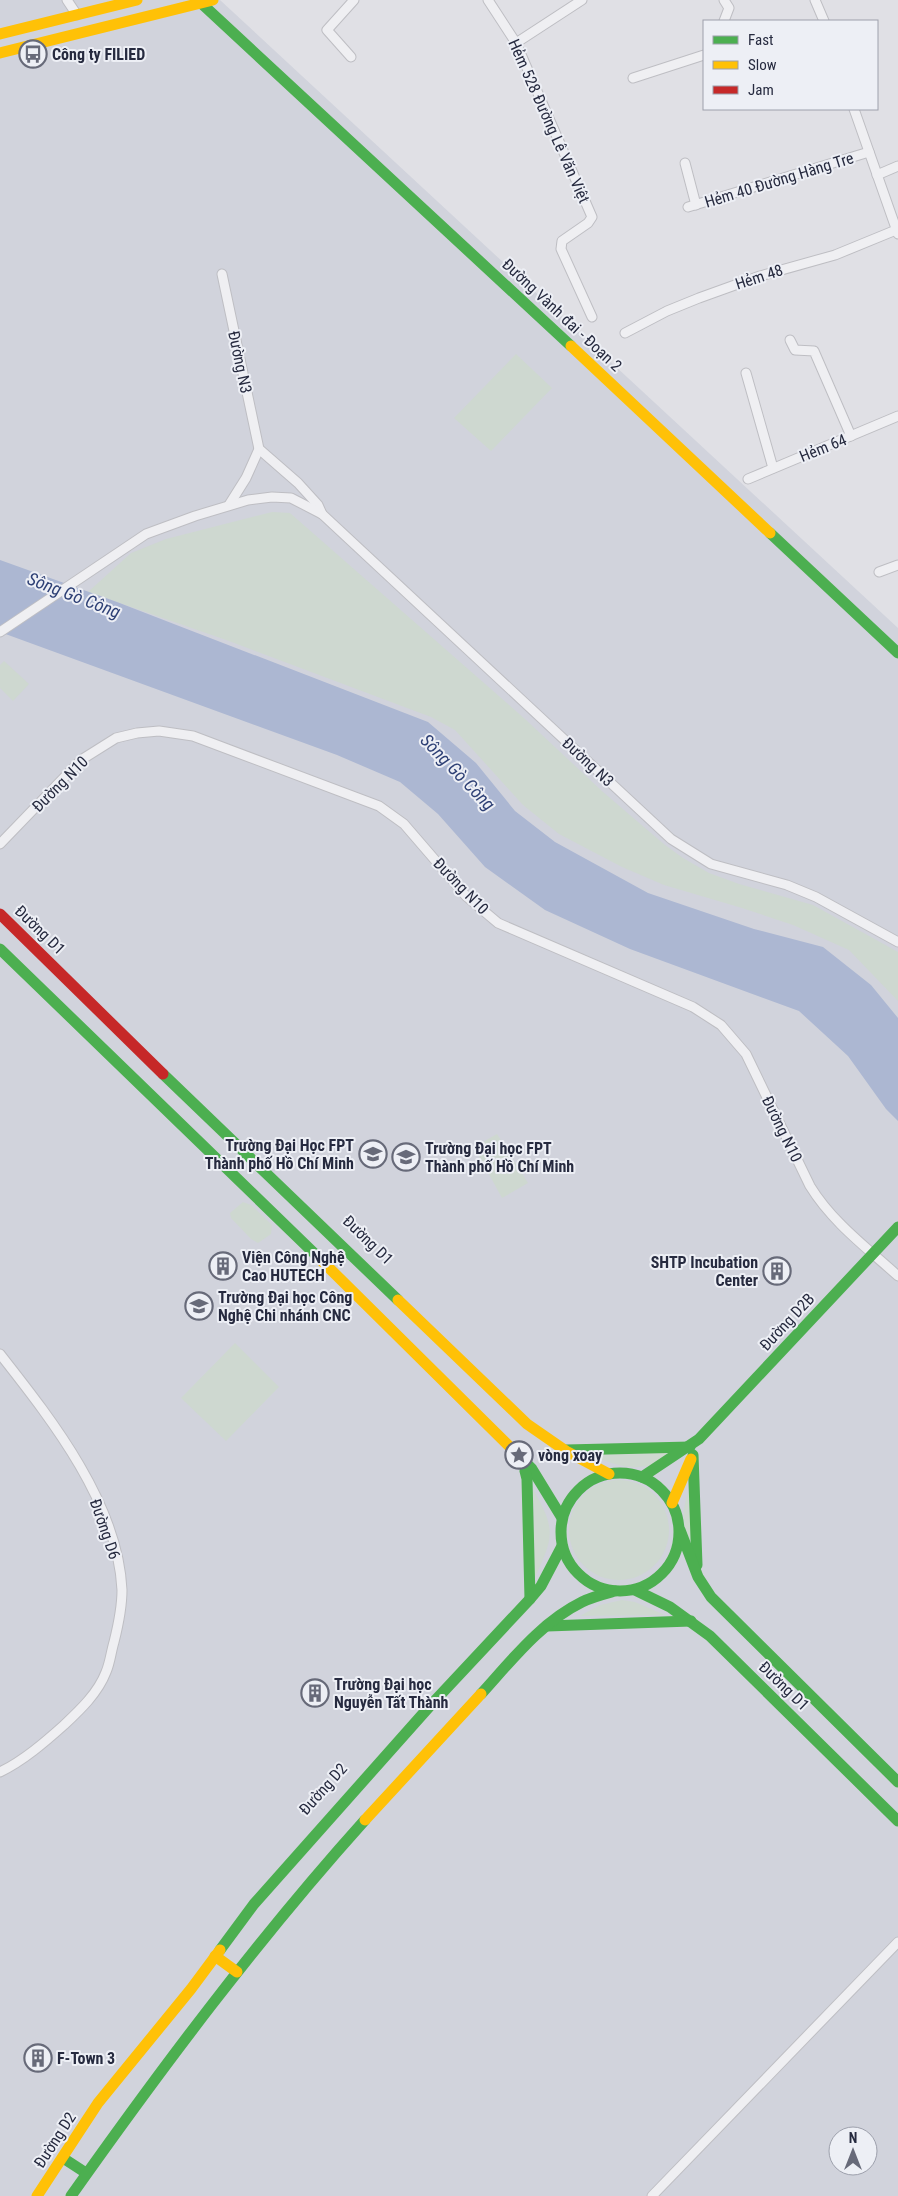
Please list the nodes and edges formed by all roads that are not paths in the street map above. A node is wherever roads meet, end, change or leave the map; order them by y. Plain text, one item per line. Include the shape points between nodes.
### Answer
1 (67, 0) edge
2 (137, 0) edge
3 (213, 0) edge
4 (354, 0) edge
5 (488, 0) edge
6 (582, 0) edge
7 (724, 0) edge
8 (816, 0) edge
9 (201, 3) junction
10 (77, 15) junction
11 (724, 20) edge
12 (824, 20) edge
13 (89, 31) junction
14 (0, 34) edge
15 (516, 43) junction
16 (0, 53) edge
17 (703, 55) edge
18 (351, 57) dead end
19 (633, 78) dead end
20 (854, 110) edge
21 (870, 152) junction
22 (685, 163) dead end
23 (898, 166) edge
24 (877, 175) junction
25 (897, 232) edge
26 (222, 274) dead end
27 (592, 317) dead end
28 (625, 333) dead end
29 (790, 340) dead end
30 (746, 373) dead end
31 (898, 416) edge
32 (851, 436) junction
33 (259, 449) junction
34 (773, 468) junction
35 (748, 479) dead end
36 (229, 505) junction
37 (322, 514) junction
38 (898, 565) edge
39 (879, 572) dead end
40 (0, 632) edge
41 (898, 653) edge
42 (0, 844) edge
43 (0, 914) edge
44 (898, 942) edge
45 (0, 949) edge
46 (206, 1132) junction
47 (898, 1227) edge
48 (873, 1254) junction
49 (898, 1276) edge
50 (406, 1342) junction
51 (0, 1354) edge
52 (694, 1447) junction
53 (562, 1450) junction
54 (525, 1471) junction
55 (608, 1474) junction
56 (642, 1477) junction
57 (539, 1480) junction
58 (672, 1503) junction
59 (562, 1518) junction
60 (680, 1530) junction
61 (562, 1546) junction
62 (698, 1577) junction
63 (635, 1590) junction
64 (615, 1591) junction
65 (530, 1599) junction
66 (691, 1621) junction
67 (546, 1626) junction
68 (0, 1772) edge
69 (898, 1782) edge
70 (898, 1821) edge
71 (898, 1942) edge
72 (215, 1956) junction
73 (238, 1972) junction
74 (63, 2158) junction
75 (86, 2173) junction
76 (35, 2195) edge
77 (71, 2196) edge
78 (652, 2196) edge

1 - 10 street
2 - 10 main road
3 - 9 main road
4 - 18 street via 327,30
5 - 15 street, Hẻm 528 Đường Lê Văn Việt
6 - 15 street
7 - 11 street via 729,8
8 - 12 street
9 - 13 main road
9 - 41 main road, Đường Vành đai - Đoạn 2
10 - 13 main road
10 - 14 main road
13 - 16 main road
15 - 27 street, Hẻm 528 Đường Lê Văn Việt via 592,217 562,241 561,249
17 - 19 street
20 - 21 street
21 - 22 street, Hẻm 40 Đường Hàng Tre via 692,206
21 - 24 street
23 - 24 street
24 - 25 street
25 - 28 street, Hẻm 48 via 700,298
26 - 33 street, Đường N3
29 - 32 street via 795,350 814,351
30 - 34 street
31 - 32 street, Hẻm 64
32 - 34 street, Hẻm 64
33 - 36 street
33 - 37 street, Đường N3 via 298,483
34 - 35 street, Hẻm 64
36 - 37 street, Đường N3 via 248,500 291,498
36 - 40 street, Đường N3 via 146,534
37 - 44 street, Đường N3 via 671,839 711,864 787,885 816,897
38 - 39 street
42 - 48 street, Đường N10 via 81,760 116,738 144,732 193,736 379,806 404,824 466,896 498,923 692,1007 721,1025 746,1054 820,1204
43 - 46 main road, Đường D1 via 184,1095
45 - 46 main road, Đường D1 via 166,1109
46 - 50 main road, Đường D1 via 258,1198
46 - 53 main road, Đường D1 via 250,1159 456,1353 502,1403
47 - 48 main road, Đường D2B
48 - 49 street, Đường N10
48 - 52 main road, Đường D2B
50 - 54 main road, Đường D1 via 410,1356
50 - 57 main road, Đường D1 via 532,1468
51 - 68 street, Đường D6 via 77,1461 88,1482 115,1547 122,1590 118,1627 106,1673 85,1706 48,1740
52 - 53 main road
52 - 56 main road, Đường D2B
52 - 58 main road, Đường D2B
52 - 62 main road
53 - 55 main road, Đường D1
54 - 57 main road, Đường D1
54 - 65 main road
55 - 56 main road
55 - 59 main road via 592,1479 579,1489 568,1502
56 - 58 main road via 654,1483
57 - 59 main road, Đường D1
58 - 60 main road
59 - 61 main road
60 - 62 main road, Đường D1
60 - 63 main road via 678,1546 668,1567 650,1584
61 - 64 main road via 569,1563 581,1577 597,1587
61 - 65 main road, Đường D2 via 541,1586
62 - 69 main road, Đường D1 via 711,1597
63 - 64 main road
63 - 66 main road, Đường D1 via 670,1606
64 - 67 main road via 576,1604
65 - 72 main road, Đường D2 via 254,1904
66 - 67 main road
66 - 70 main road, Đường D1
67 - 73 main road via 366,1819
71 - 78 street
72 - 73 main road
72 - 74 main road, Đường D2 via 98,2103
73 - 75 main road
74 - 75 main road
74 - 76 main road, Đường D2
75 - 77 main road

